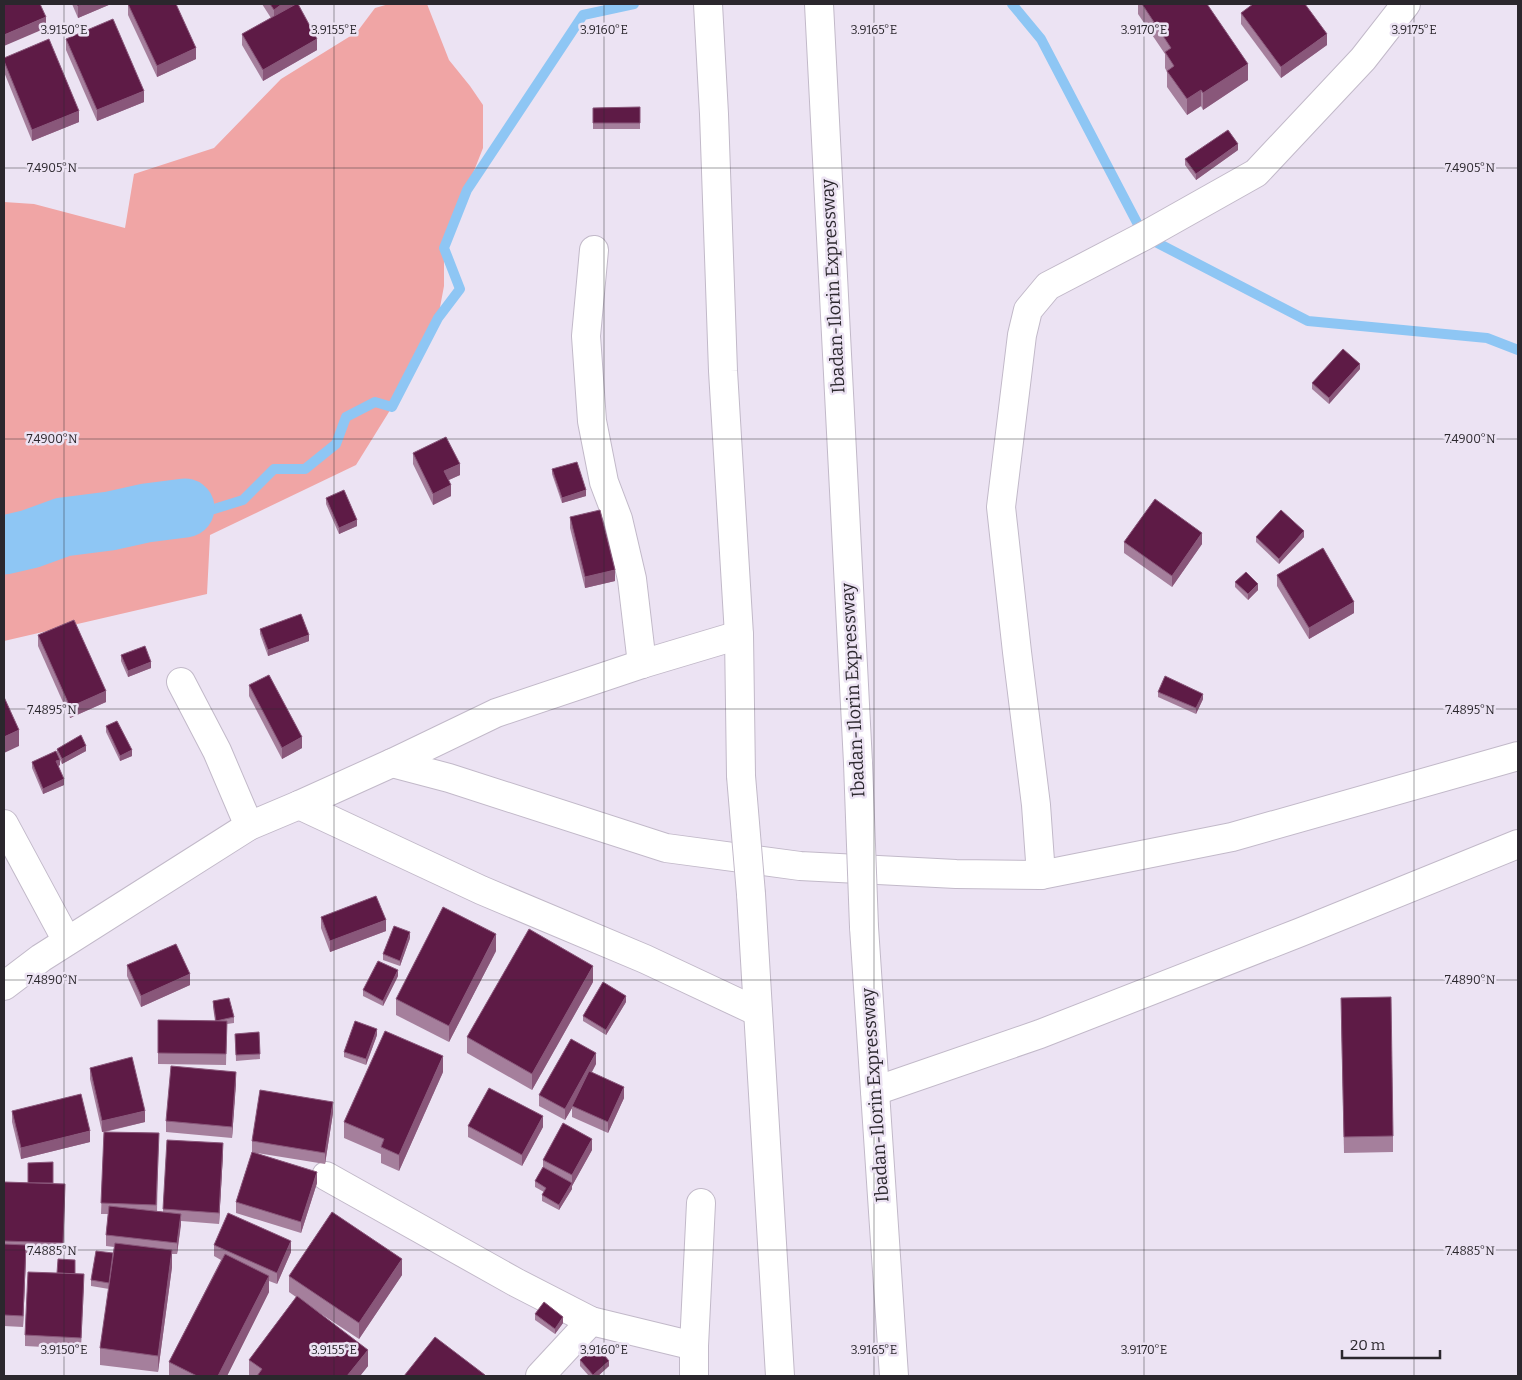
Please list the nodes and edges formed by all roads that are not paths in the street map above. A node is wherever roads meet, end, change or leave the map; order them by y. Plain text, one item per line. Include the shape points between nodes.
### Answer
1 (708, 4) edge
2 (819, 4) edge
3 (1406, 4) edge
4 (594, 250) dead end
5 (739, 635) junction
6 (642, 664) junction
7 (181, 682) dead end
8 (1518, 756) edge
9 (392, 763) junction
10 (299, 806) junction
11 (4, 824) edge
12 (249, 826) junction
13 (1518, 844) edge
14 (1041, 875) junction
15 (67, 941) junction
16 (4, 986) edge
17 (758, 1012) junction
18 (875, 1091) junction
19 (326, 1176) dead end
20 (702, 1203) dead end
21 (591, 1321) junction
22 (694, 1346) junction
23 (540, 1376) edge
24 (694, 1376) edge
25 (780, 1376) edge
26 (894, 1376) edge

1 - 5 main road via 723,372
2 - 18 main road, Ibadan-Ilorin Expressway, bridge via 864,927
3 - 14 main road via 1363,59 1256,173 1048,286 1028,310 1022,335 1001,507
4 - 6 main road via 586,336 592,421 604,482 618,519 632,579
5 - 6 main road
5 - 17 main road, bridge via 742,776
6 - 9 main road via 496,714
7 - 12 main road via 217,751
8 - 14 main road via 1232,837
9 - 10 main road
9 - 14 main road via 449,778 666,848 800,866
10 - 12 main road
10 - 17 main road
11 - 15 main road
12 - 15 main road
13 - 18 main road via 1040,1034
15 - 16 main road
17 - 25 main road
18 - 26 main road, Ibadan-Ilorin Expressway
19 - 21 main road
20 - 22 main road
21 - 22 main road
21 - 23 main road
22 - 24 main road

